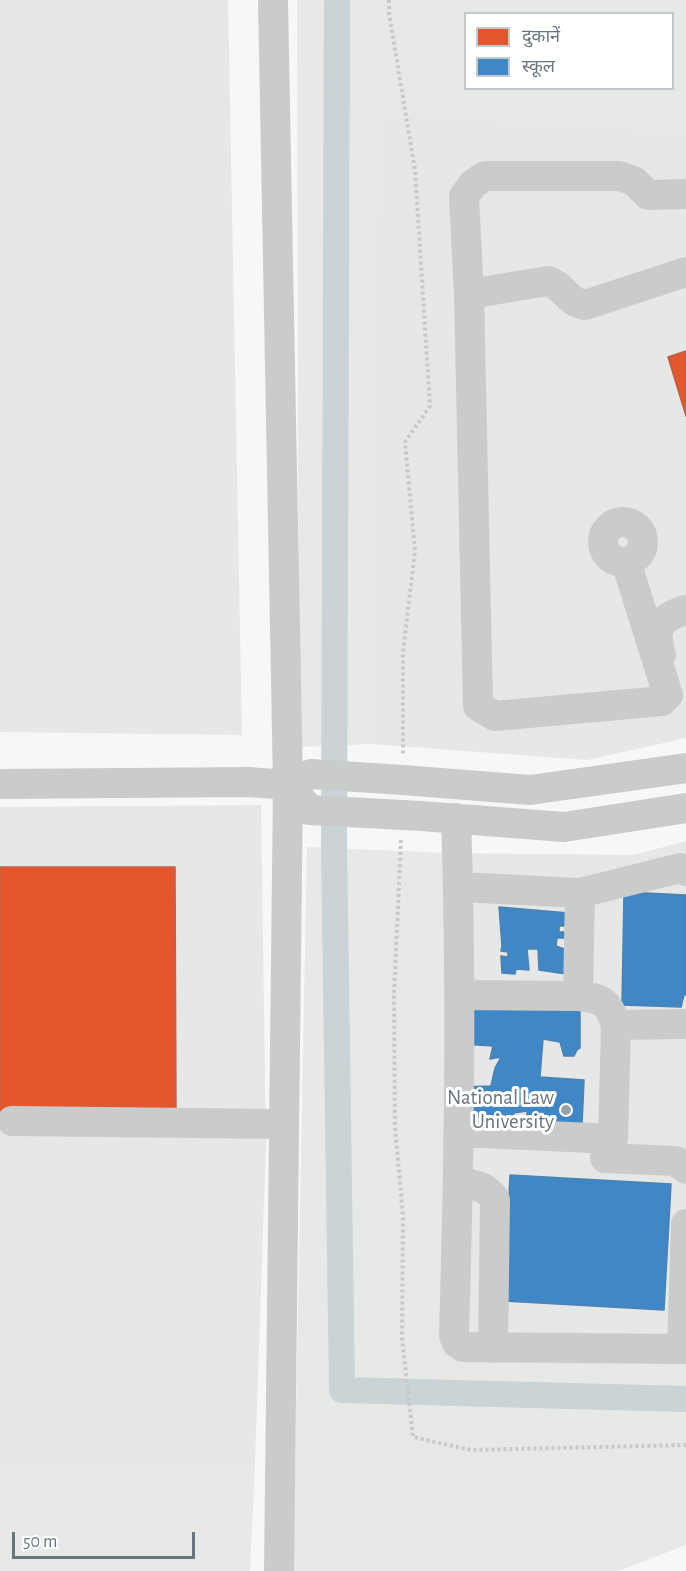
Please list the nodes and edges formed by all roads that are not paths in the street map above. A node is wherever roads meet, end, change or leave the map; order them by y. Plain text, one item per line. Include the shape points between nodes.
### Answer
1 (273, 0) edge
2 (686, 194) edge
3 (686, 272) edge
4 (469, 294) junction
5 (626, 562) dead end
6 (686, 610) edge
7 (686, 698) edge
8 (686, 768) edge
9 (299, 779) junction
10 (0, 784) edge
11 (686, 808) edge
12 (456, 818) junction
13 (684, 868) edge
14 (459, 887) junction
15 (580, 893) junction
16 (460, 995) junction
17 (578, 996) junction
18 (686, 1024) edge
19 (616, 1025) junction
20 (12, 1121) dead end
21 (283, 1124) junction
22 (460, 1132) junction
23 (605, 1158) dead end
24 (686, 1168) edge
25 (458, 1183) junction
26 (686, 1224) edge
27 (493, 1348) junction
28 (684, 1349) edge
29 (279, 1571) edge

1 - 9 street
2 - 4 street via 648,195 634,182 619,176 484,176 464,196
3 - 4 street via 585,304 573,301 548,281
4 - 5 street via 478,706 495,716 662,701 668,695
6 - 7 street via 667,617 657,635 671,688
8 - 9 street via 530,790 365,778
9 - 10 street
9 - 12 street via 310,810
9 - 21 street
11 - 12 street via 564,827
12 - 14 street
13 - 15 street
14 - 15 street
14 - 16 street
15 - 17 street
16 - 17 street
16 - 22 street
17 - 19 street via 604,1003
18 - 19 street
19 - 22 street via 614,1139
20 - 21 street
21 - 29 street
22 - 25 street
23 - 24 street via 676,1161
25 - 27 street via 486,1189 495,1200
25 - 27 street via 454,1336 463,1347
26 - 28 street
27 - 28 street

